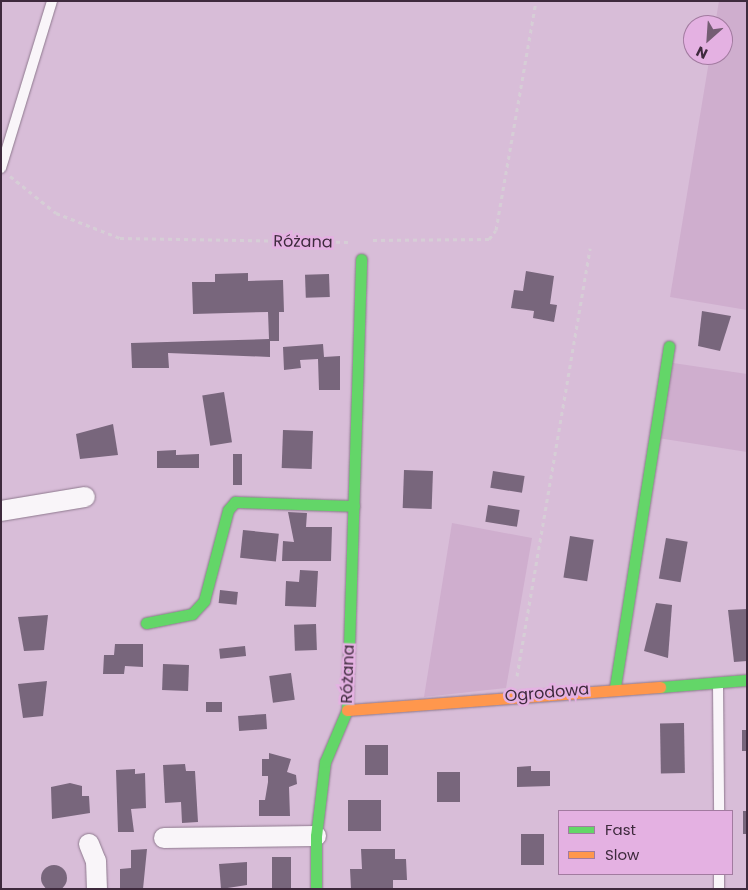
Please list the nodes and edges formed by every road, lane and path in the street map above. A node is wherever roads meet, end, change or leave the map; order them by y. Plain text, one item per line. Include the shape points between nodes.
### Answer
1 (52, 1) edge
2 (536, 1) edge
3 (1, 169) edge
4 (369, 240) dead end
5 (590, 248) dead end
6 (361, 259) joint
7 (669, 346) dead end
8 (86, 497) dead end
9 (354, 506) junction
10 (1, 511) edge
11 (146, 623) dead end
12 (747, 680) edge
13 (718, 681) junction
14 (615, 687) junction
15 (514, 696) junction
16 (347, 710) junction
17 (719, 810) edge
18 (316, 836) junction
19 (164, 838) dead end
20 (89, 844) dead end
21 (719, 875) edge
22 (97, 889) edge
23 (316, 889) edge
24 (719, 889) edge

1 - 3 lane
2 - 4 path via 496,230 489,239
3 - 6 path, Różana via 56,213 80,226 120,238 360,240
5 - 15 path
6 - 9 street, Różana
7 - 14 street
8 - 10 street
9 - 11 street via 235,502 228,510 204,601 192,614
9 - 16 street, Różana
12 - 13 street, Ogrodowa
13 - 14 street, Ogrodowa
13 - 17 lane
14 - 15 street, Ogrodowa
15 - 16 street, Ogrodowa
16 - 18 street, Różana via 324,762
18 - 19 street
18 - 23 street, Różana
20 - 22 street via 96,861
21 - 24 lane

